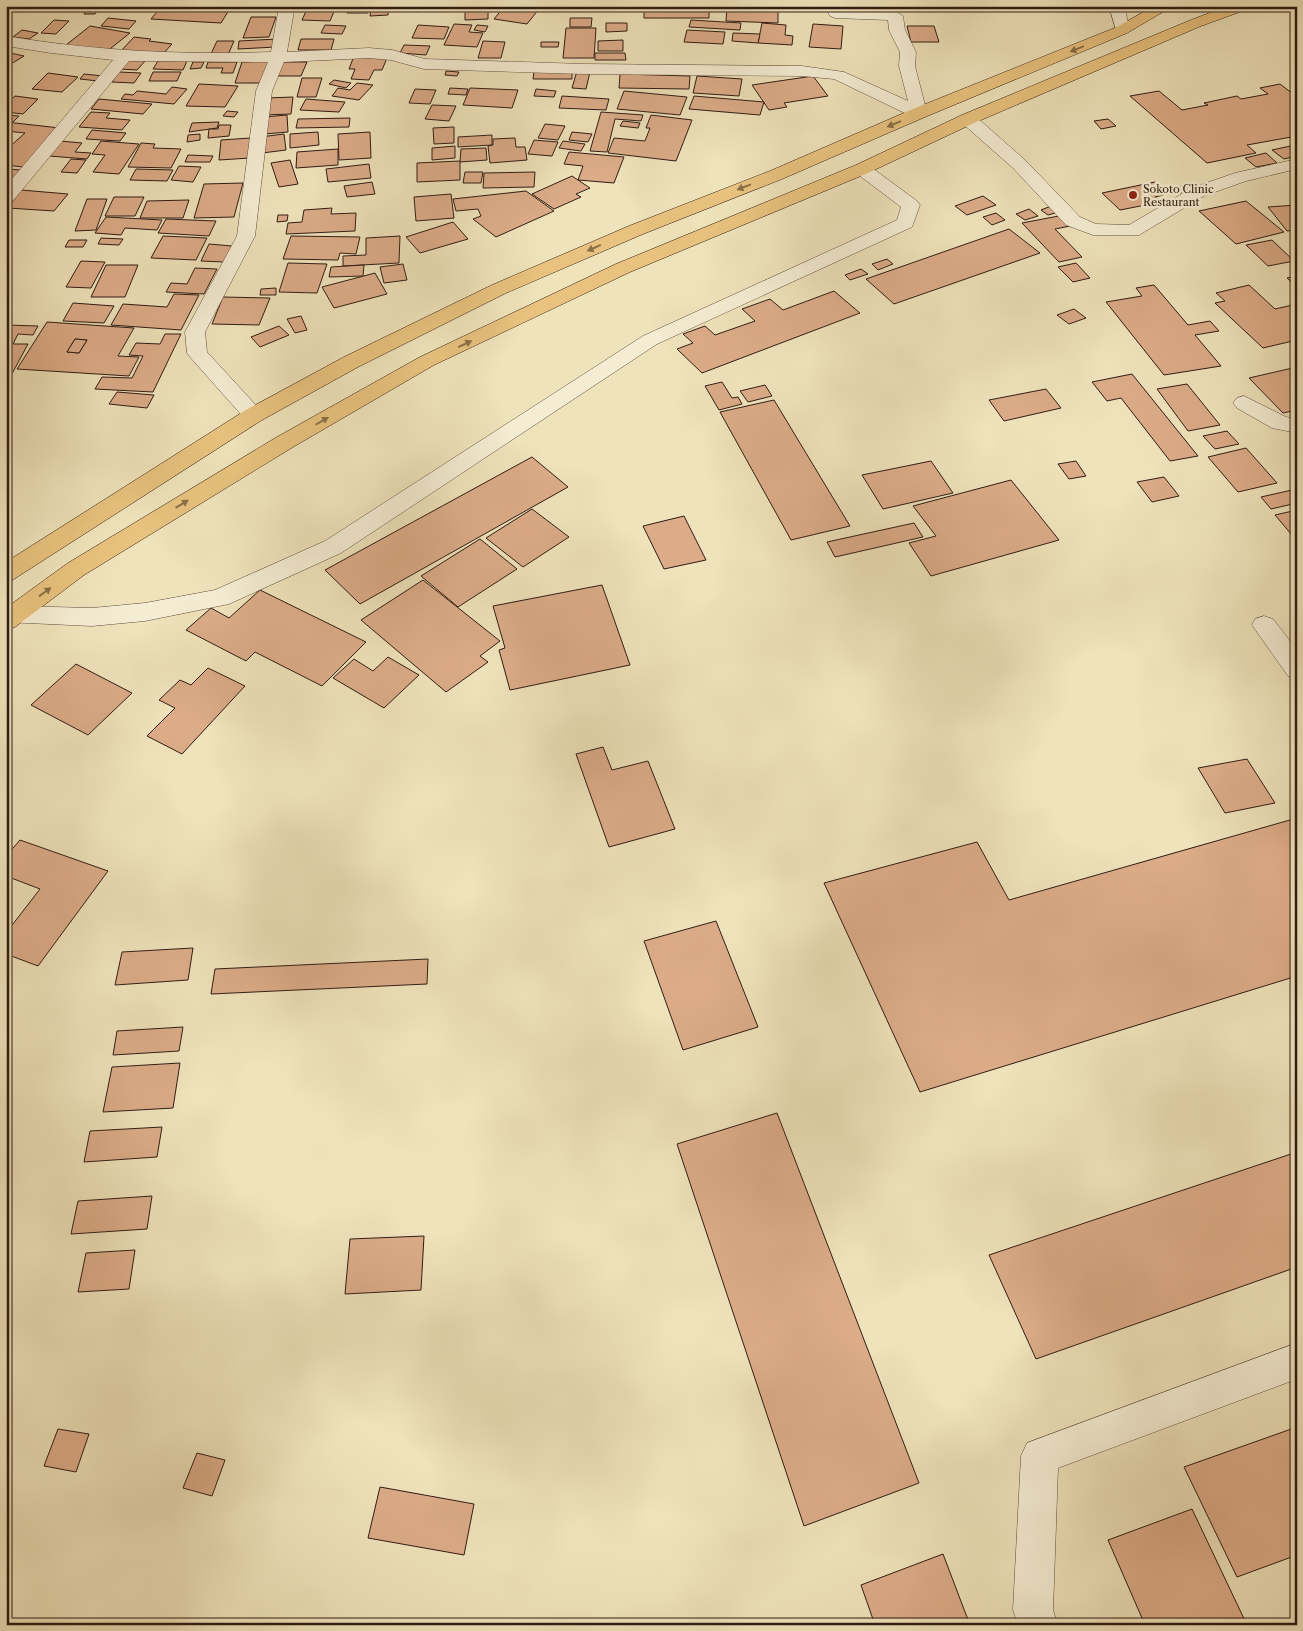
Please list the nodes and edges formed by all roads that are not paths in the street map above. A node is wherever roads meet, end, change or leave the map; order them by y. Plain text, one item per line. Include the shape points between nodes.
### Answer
1 (281, 6) edge
2 (831, 6) edge
3 (1116, 6) edge
4 (1166, 6) edge
5 (1243, 6) edge
6 (1122, 30) junction
7 (6, 40) edge
8 (280, 55) junction
9 (124, 57) junction
10 (919, 113) junction
11 (968, 119) junction
12 (1297, 164) edge
13 (862, 169) junction
14 (8, 194) edge
15 (1244, 403) dead end
16 (254, 415) junction
17 (1297, 426) edge
18 (7, 572) edge
19 (10, 618) edge
20 (1264, 626) dead end
21 (1297, 668) edge
22 (1297, 1361) edge
23 (1038, 1625) edge

1 - 8 street via 286,12
2 - 10 street via 835,13 895,16 897,30 908,52 907,66
3 - 6 street
4 - 6 main road
5 - 11 main road
6 -> 10 main road
7 - 9 street via 52,50
8 - 9 street via 197,59
8 - 10 street via 369,53 392,54 424,64 802,71 838,75
8 - 16 street via 264,91 246,236 195,332 197,353
9 - 14 street
10 -> 16 main road via 500,290 351,362
11 - 12 street via 1020,164 1073,221 1093,229 1132,231 1198,192 1241,177
11 - 13 main road
19 -> 13 main road via 76,569 285,442 427,361 623,268
13 - 19 street via 910,206 905,223 650,340 333,546 220,598 145,612 92,617
15 - 17 street via 1280,424
16 - 18 main road
20 - 21 street
22 - 23 street via 1040,1456 1033,1610

